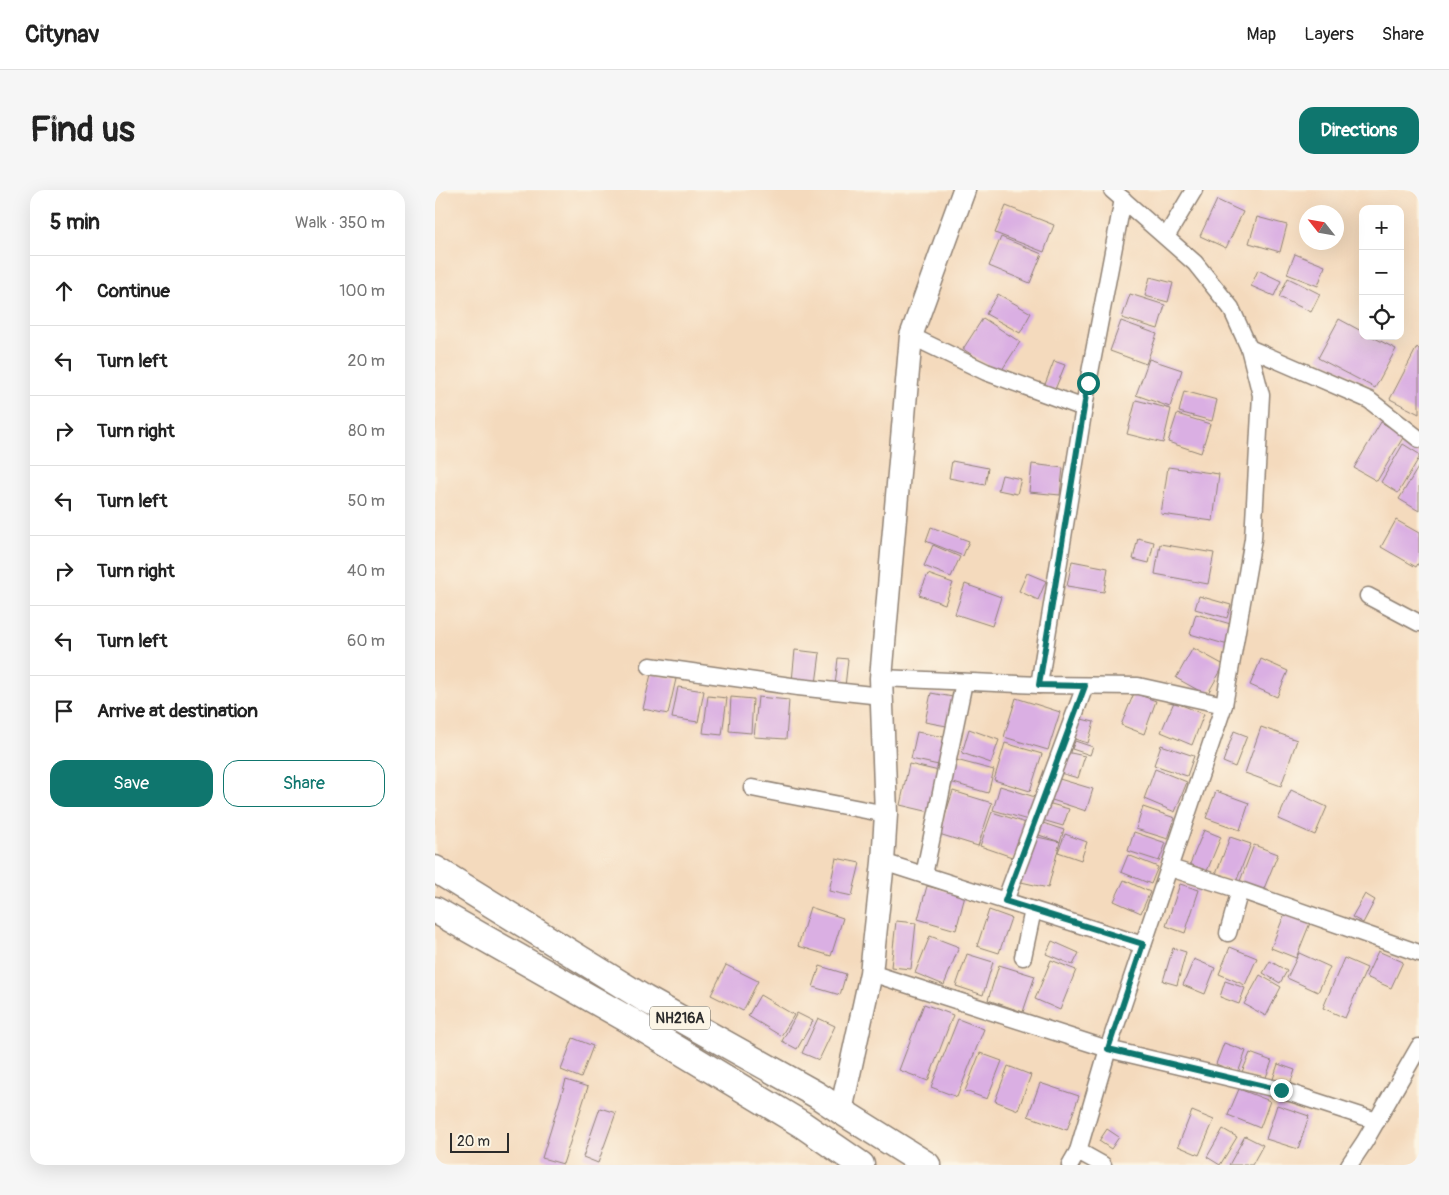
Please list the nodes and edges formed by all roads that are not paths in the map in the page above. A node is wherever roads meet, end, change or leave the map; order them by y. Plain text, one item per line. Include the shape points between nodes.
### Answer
1 (964, 190) edge
2 (1194, 190) edge
3 (1117, 195) edge
4 (1166, 237) junction
5 (911, 336) junction
6 (1249, 348) junction
7 (1084, 408) junction
8 (1419, 439) edge
9 (1368, 596) dead end
10 (1419, 623) edge
11 (650, 666) dead end
12 (964, 682) junction
13 (1039, 685) junction
14 (1085, 686) junction
15 (881, 687) junction
16 (1224, 705) junction
17 (752, 788) dead end
18 (886, 814) junction
19 (883, 862) junction
20 (1170, 868) junction
21 (435, 869) edge
22 (924, 875) junction
23 (1240, 890) junction
24 (1005, 901) junction
25 (435, 910) edge
26 (1033, 910) junction
27 (1228, 933) dead end
28 (1143, 944) junction
29 (1419, 953) edge
30 (1023, 957) dead end
31 (871, 973) junction
32 (1419, 1046) edge
33 (1108, 1049) junction
34 (841, 1111) junction
35 (1377, 1121) junction
36 (1074, 1158) edge
37 (861, 1165) edge
38 (927, 1165) edge
39 (1103, 1165) edge
40 (1349, 1165) edge

1 - 5 main road
2 - 4 street
3 - 4 street
3 - 7 street
4 - 6 street via 1195,263 1231,308
5 - 7 street via 985,372
5 - 15 main road
6 - 8 street via 1369,400
6 - 16 street via 1261,395 1253,539
7 - 13 street
9 - 10 street
11 - 15 street via 797,687
12 - 13 street
12 - 15 street
12 - 22 street
13 - 14 street
14 - 16 street via 1138,686
14 - 24 street
15 - 18 main road
16 - 20 street
17 - 18 street
18 - 19 main road
19 - 22 street
19 - 31 main road
20 - 23 street
20 - 28 street
21 - 34 highway, NH216A via 645,998
22 - 24 street
23 - 27 street
23 - 29 street
24 - 26 street
25 - 37 highway, NH216A via 637,1025 803,1125
26 - 28 street
26 - 30 street
28 - 33 street
31 - 33 street
31 - 34 main road
32 - 35 street
33 - 35 street via 1281,1090
33 - 36 street
34 - 38 highway, NH216A
35 - 40 street
36 - 39 street

